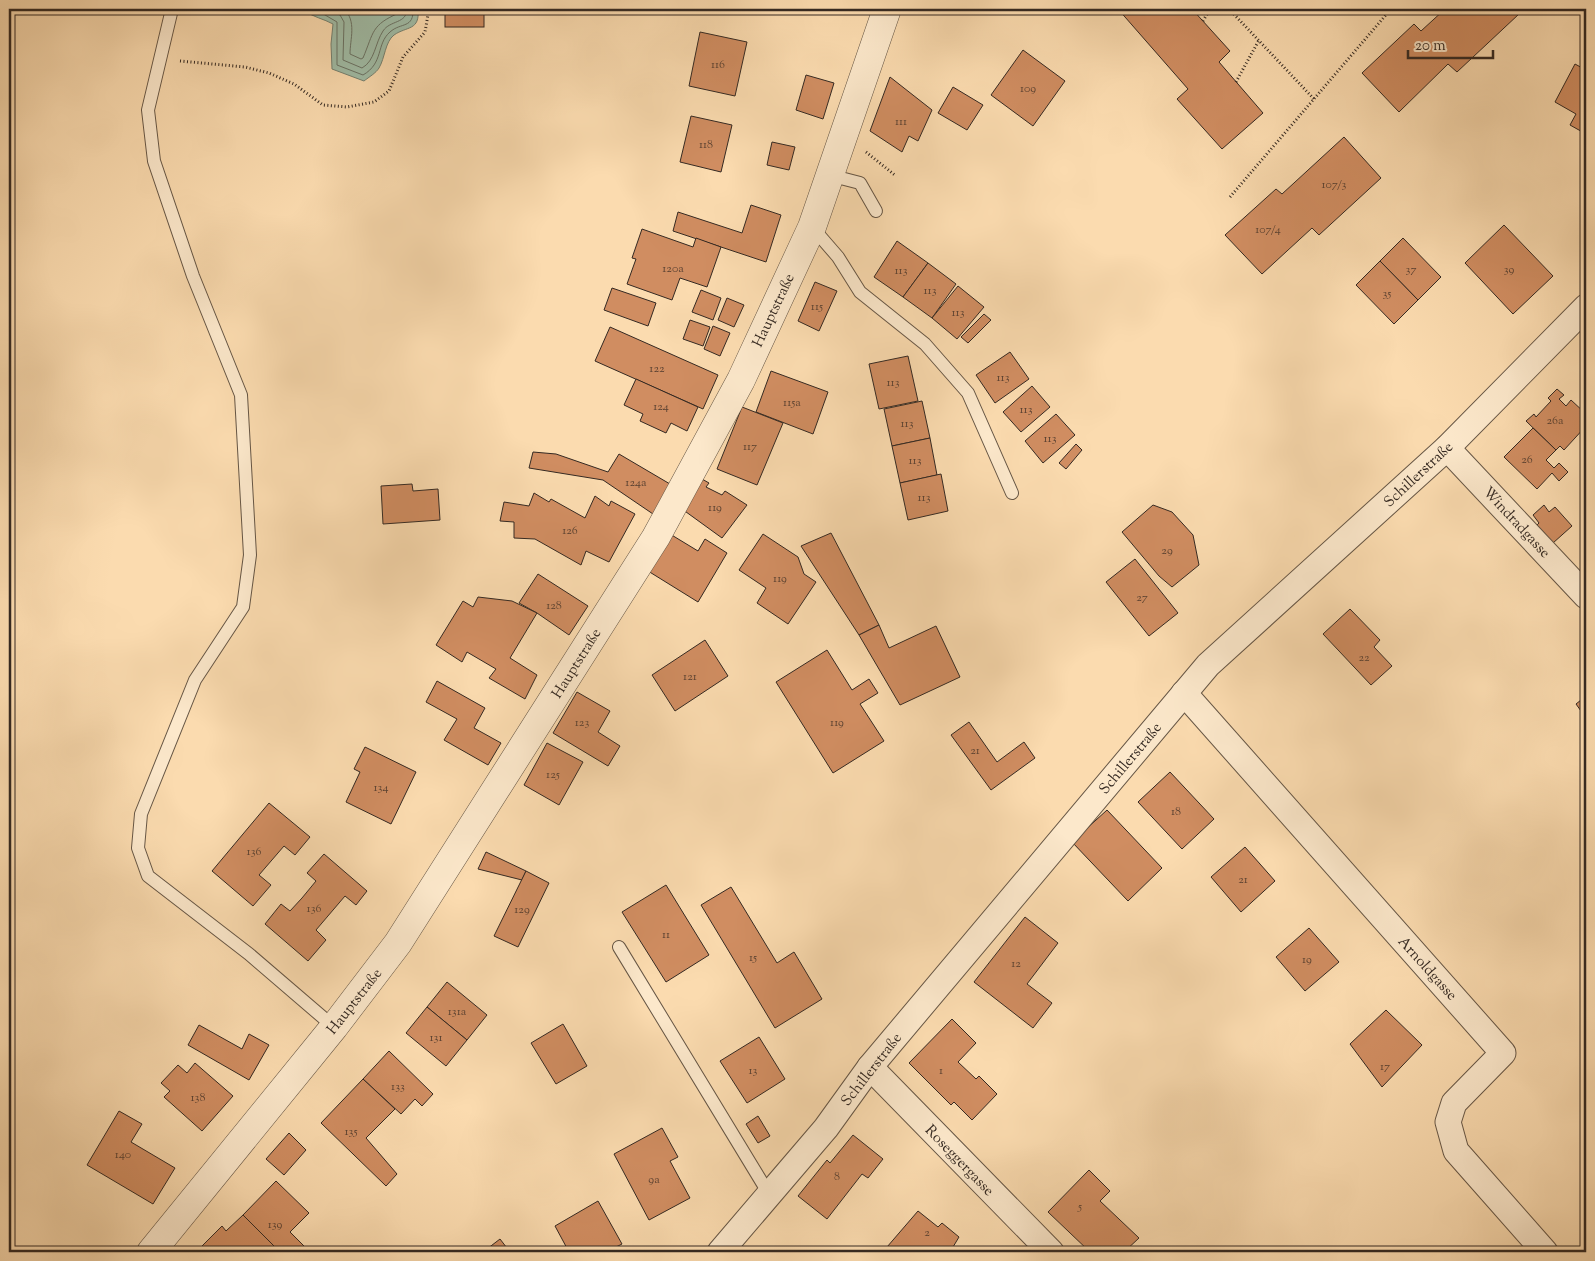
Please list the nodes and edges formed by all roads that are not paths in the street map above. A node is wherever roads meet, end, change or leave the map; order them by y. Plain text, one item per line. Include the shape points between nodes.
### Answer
1 (172, 9) edge
2 (887, 9) edge
3 (829, 175) junction
4 (876, 211) dead end
5 (812, 227) junction
6 (1586, 307) edge
7 (1447, 448) junction
8 (1012, 493) dead end
9 (1586, 596) edge
10 (1184, 693) junction
11 (619, 947) dead end
12 (334, 1027) junction
13 (870, 1067) junction
14 (770, 1194) junction
15 (151, 1252) edge
16 (720, 1252) edge
17 (1051, 1252) edge
18 (1545, 1252) edge

1 - 12 lane via 148,110 154,162 193,276 241,395 250,556 243,607 195,680 141,814 138,848 148,876
2 - 3 street, Hauptstraße
3 - 4 lane via 860,183
3 - 5 street, Hauptstraße
5 - 8 lane via 838,257 860,292 925,344 968,394
5 - 12 street, Hauptstraße via 741,380 656,537 398,944
6 - 7 street, Schillerstraße
7 - 9 street, Windradgasse
7 - 10 street, Schillerstraße via 1208,665
10 - 13 street, Schillerstraße
10 - 18 street, Arnoldgasse via 1503,1053 1454,1103 1448,1122 1456,1151
11 - 14 lane
12 - 15 street, Hauptstraße
13 - 14 street, Schillerstraße via 826,1128
13 - 17 street, Roseggergasse
14 - 16 street, Schillerstraße

